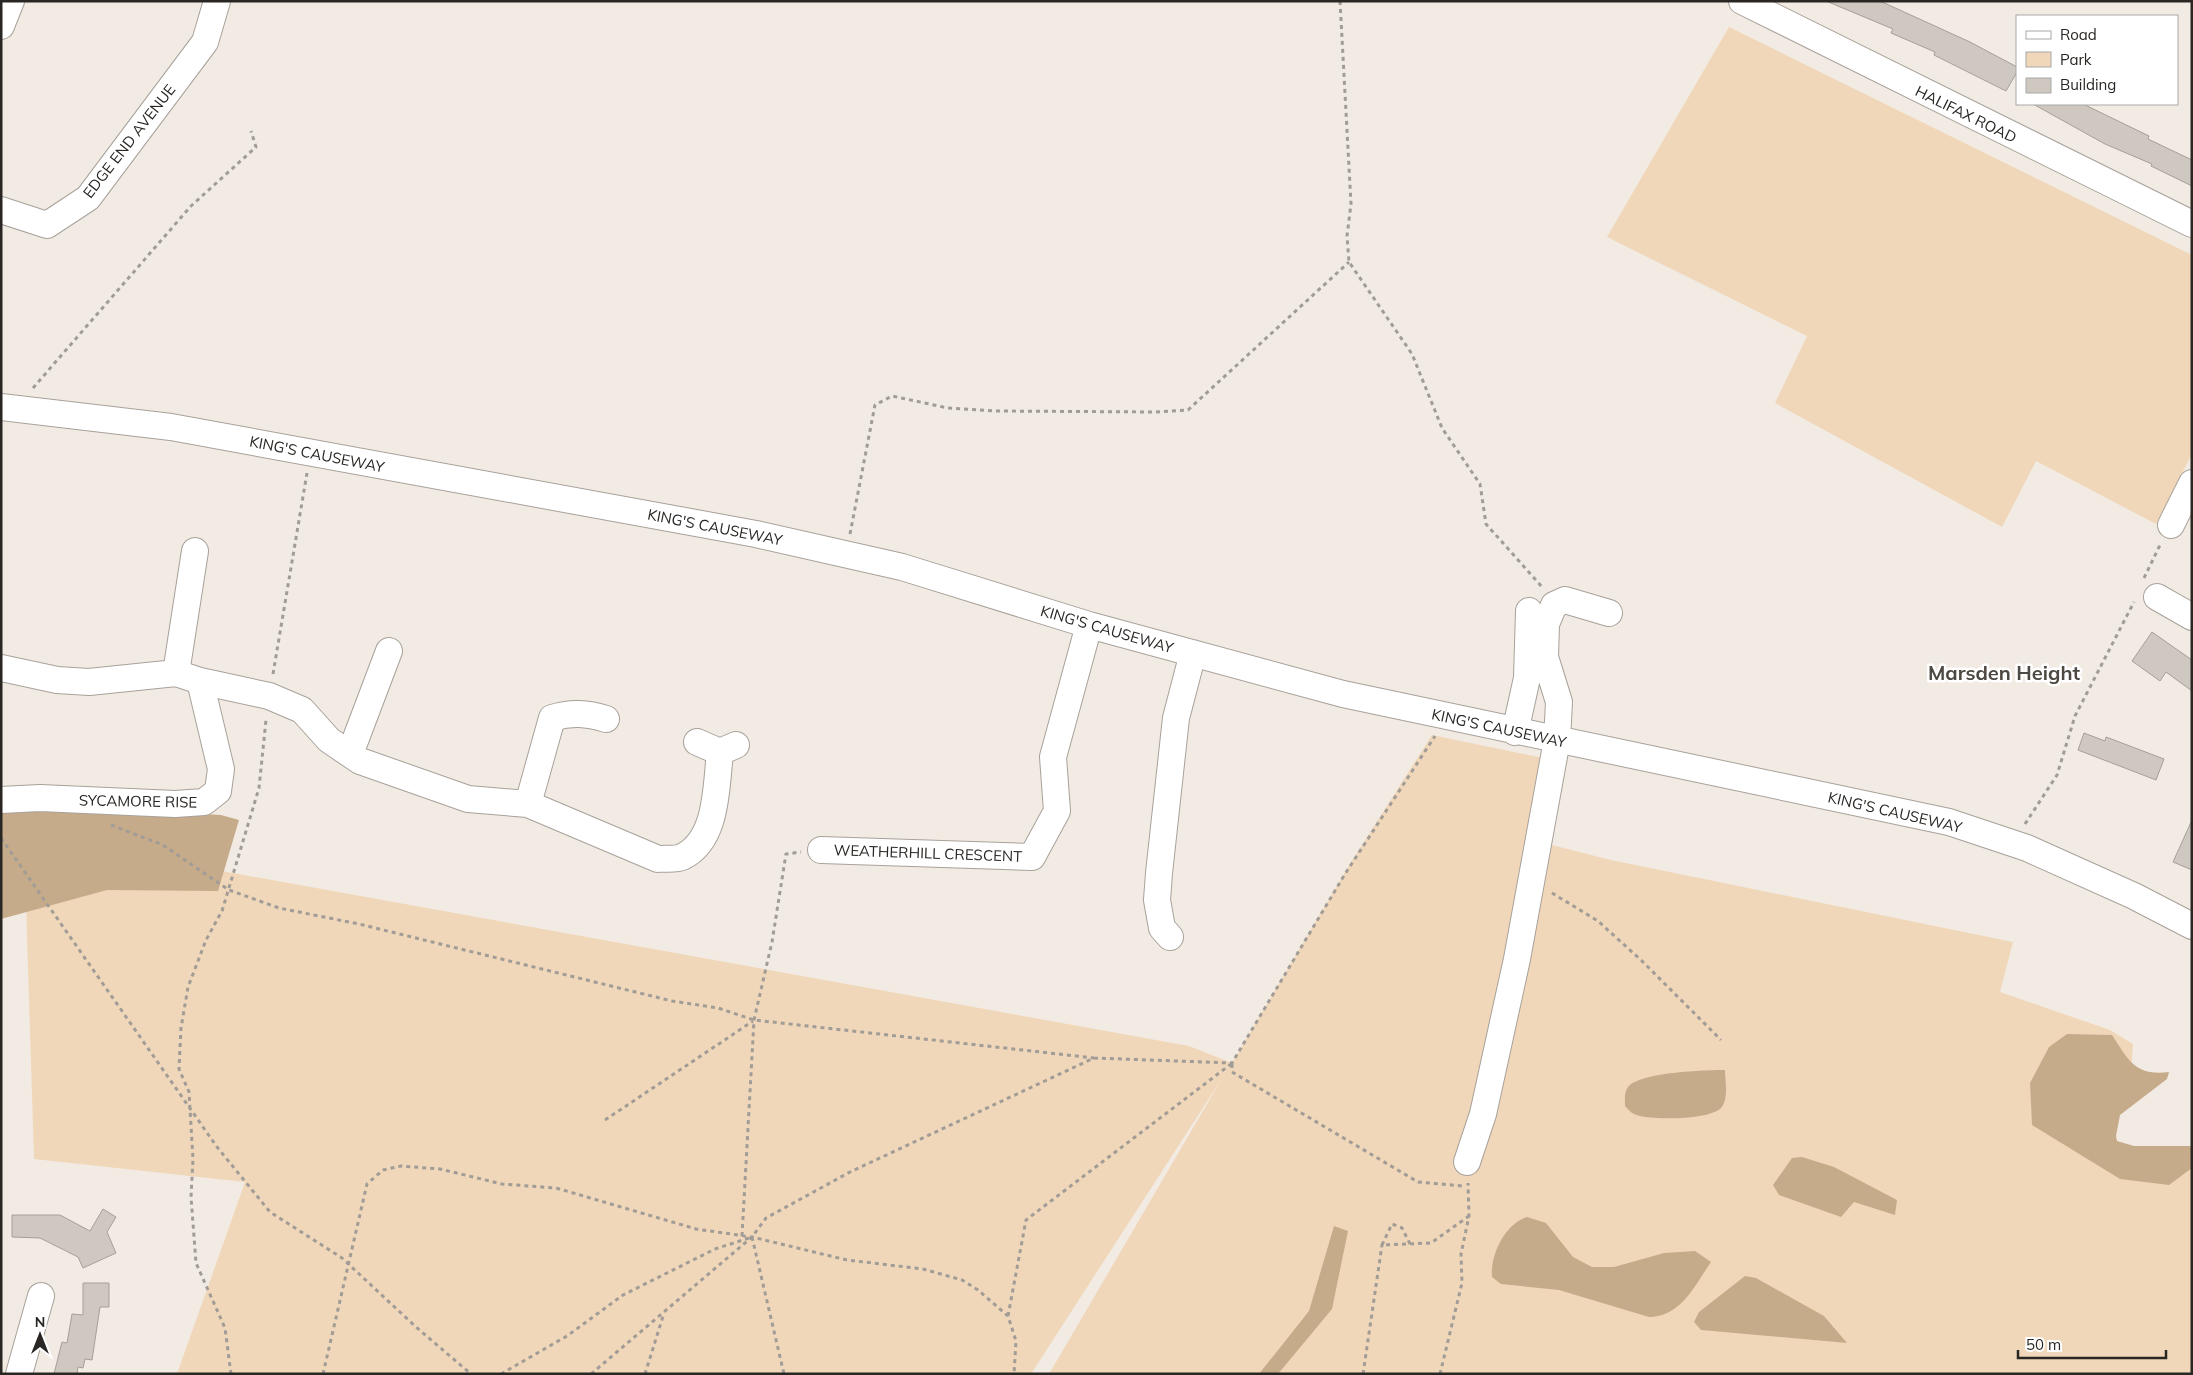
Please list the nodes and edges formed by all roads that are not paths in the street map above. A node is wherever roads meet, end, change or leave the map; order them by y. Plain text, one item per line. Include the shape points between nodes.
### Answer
1 (11, 1) edge
2 (217, 1) edge
3 (1751, 3) edge
4 (1, 26) edge
5 (1, 210) edge
6 (2192, 224) edge
7 (1, 407) edge
8 (2192, 483) edge
9 (2171, 525) road end
10 (194, 551) dead end
11 (2145, 592) road end
12 (1529, 611) dead end
13 (1609, 612) dead end
14 (2192, 617) edge
15 (1089, 625) junction
16 (389, 651) dead end
17 (1193, 653) junction
18 (1, 668) edge
19 (188, 677) junction
20 (606, 719) dead end
21 (1515, 732) junction
22 (1557, 740) junction
23 (718, 746) dead end
24 (350, 754) junction
25 (1, 800) edge
26 (528, 804) junction
27 (821, 850) road end
28 (2192, 926) edge
29 (1170, 937) dead end
30 (1467, 1174) road end
31 (41, 1296) dead end
32 (19, 1374) edge

1 - 4 street
2 - 5 street, EDGE END AVENUE via 205,42 88,198 47,225
3 - 6 street, HALIFAX ROAD
7 - 15 street, KING'S CAUSEWAY via 171,426 756,534 902,567
8 - 9 street
10 - 19 street
11 - 14 street
12 - 21 street via 1527,678
13 - 22 street via 1565,600 1554,605 1546,624 1545,657 1559,702
15 - 17 street, KING'S CAUSEWAY
15 - 27 street, WEATHERHILL CRESCENT via 1053,757 1057,811 1032,857
16 - 24 street
17 - 21 street, KING'S CAUSEWAY via 1343,694
17 - 29 street via 1176,718 1158,872 1157,900 1162,928
18 - 19 street via 57,680 89,682
19 - 24 street via 269,696 302,710 329,740
19 - 25 street, SYCAMORE RISE via 221,769 218,791 204,802
20 - 26 street via 577,713 552,718
21 - 22 street, KING'S CAUSEWAY
22 - 28 street, KING'S CAUSEWAY via 1949,822 2013,843 2134,896
22 - 30 street via 1518,950
23 - 26 street via 711,820 698,845 681,858 658,859
24 - 26 street via 468,800
31 - 32 street

